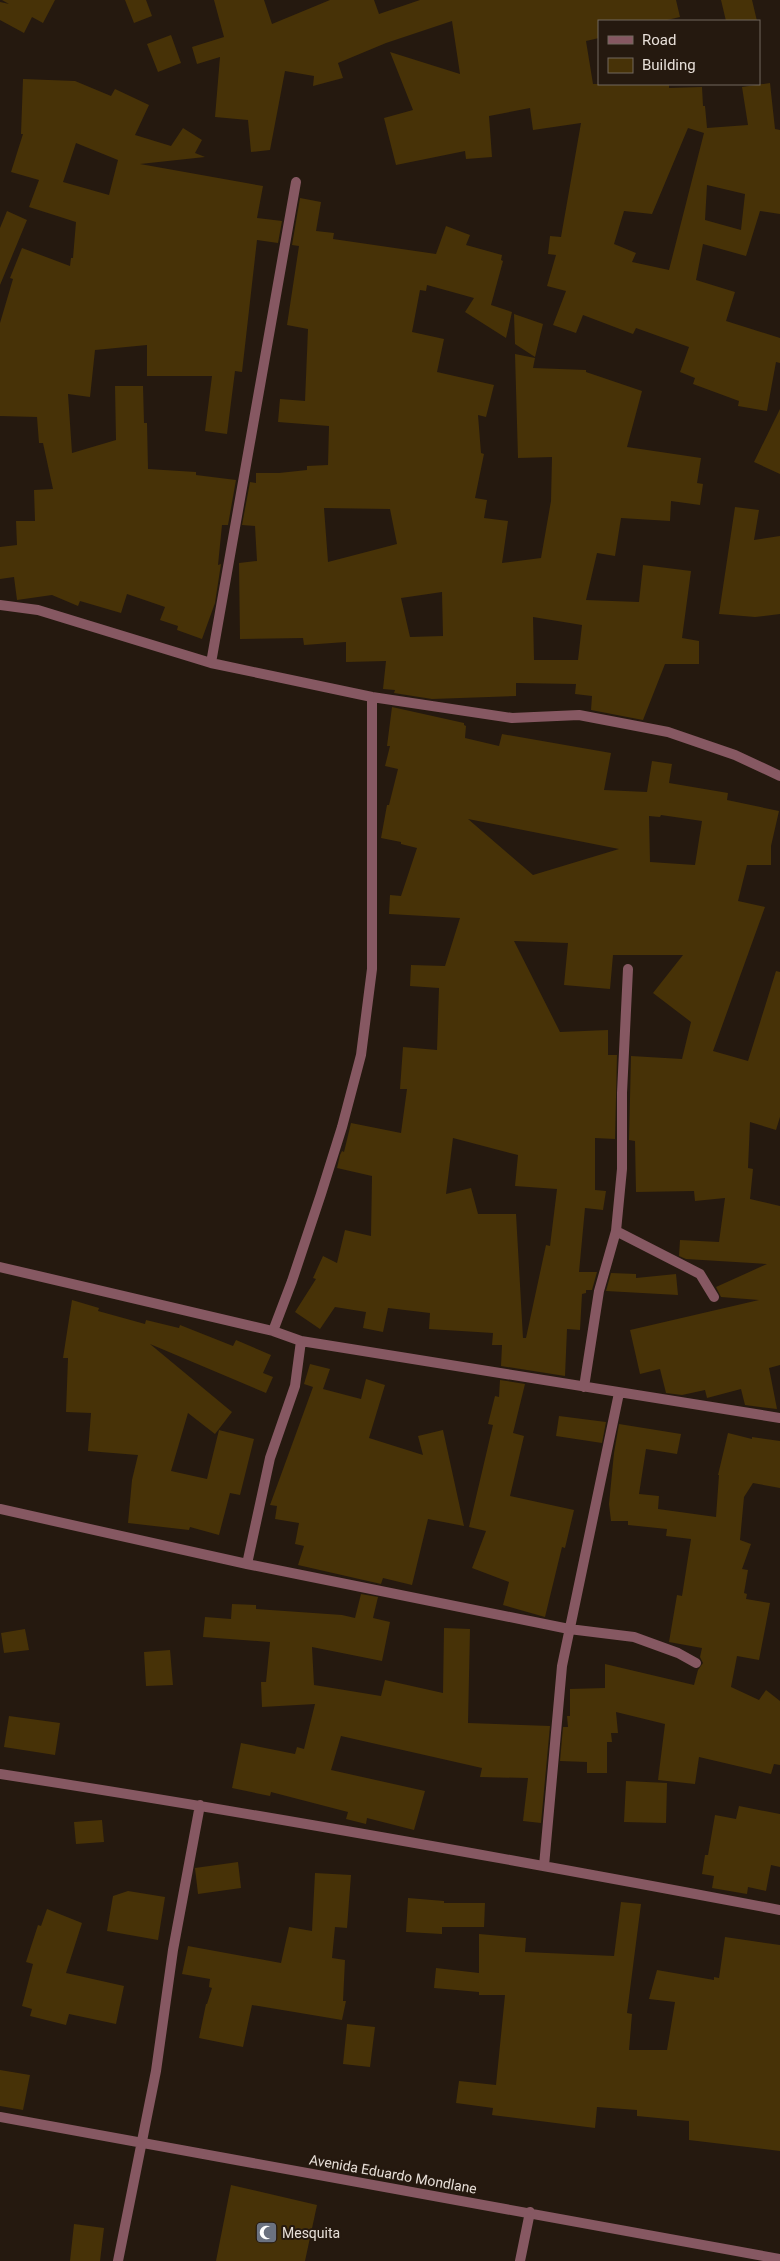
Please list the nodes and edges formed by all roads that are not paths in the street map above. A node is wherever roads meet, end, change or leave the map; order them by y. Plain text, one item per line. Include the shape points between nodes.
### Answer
1 (296, 182) dead end
2 (0, 605) edge
3 (211, 663) junction
4 (372, 697) junction
5 (780, 776) edge
6 (628, 969) dead end
7 (616, 1231) junction
8 (0, 1267) edge
9 (714, 1297) dead end
10 (273, 1331) junction
11 (301, 1341) junction
12 (584, 1387) junction
13 (618, 1393) junction
14 (780, 1418) edge
15 (0, 1509) edge
16 (247, 1564) junction
17 (569, 1628) junction
18 (696, 1663) dead end
19 (0, 1774) edge
20 (200, 1805) junction
21 (544, 1866) junction
22 (780, 1910) edge
23 (0, 2118) edge
24 (142, 2143) junction
25 (530, 2212) junction
26 (780, 2259) edge
27 (118, 2261) edge
28 (520, 2261) edge

1 - 3 street
2 - 3 street via 38,610
3 - 4 street
4 - 5 street via 512,718 578,715 668,732 736,755
4 - 10 street via 372,969 361,1054 342,1127
6 - 7 street via 622,1169
7 - 9 street via 700,1274
7 - 12 street via 599,1291
8 - 10 street
10 - 11 street
11 - 12 street
11 - 16 street via 295,1386 270,1458
12 - 13 street
13 - 14 street
13 - 17 street
15 - 16 street
16 - 17 street
17 - 18 street via 634,1637
17 - 21 street via 562,1666
19 - 20 street
20 - 21 street
20 - 24 street
21 - 22 street
23 - 24 street, Avenida Eduardo Mondlane
24 - 25 street, Avenida Eduardo Mondlane
24 - 27 street
25 - 26 street, Avenida Eduardo Mondlane
25 - 28 street

